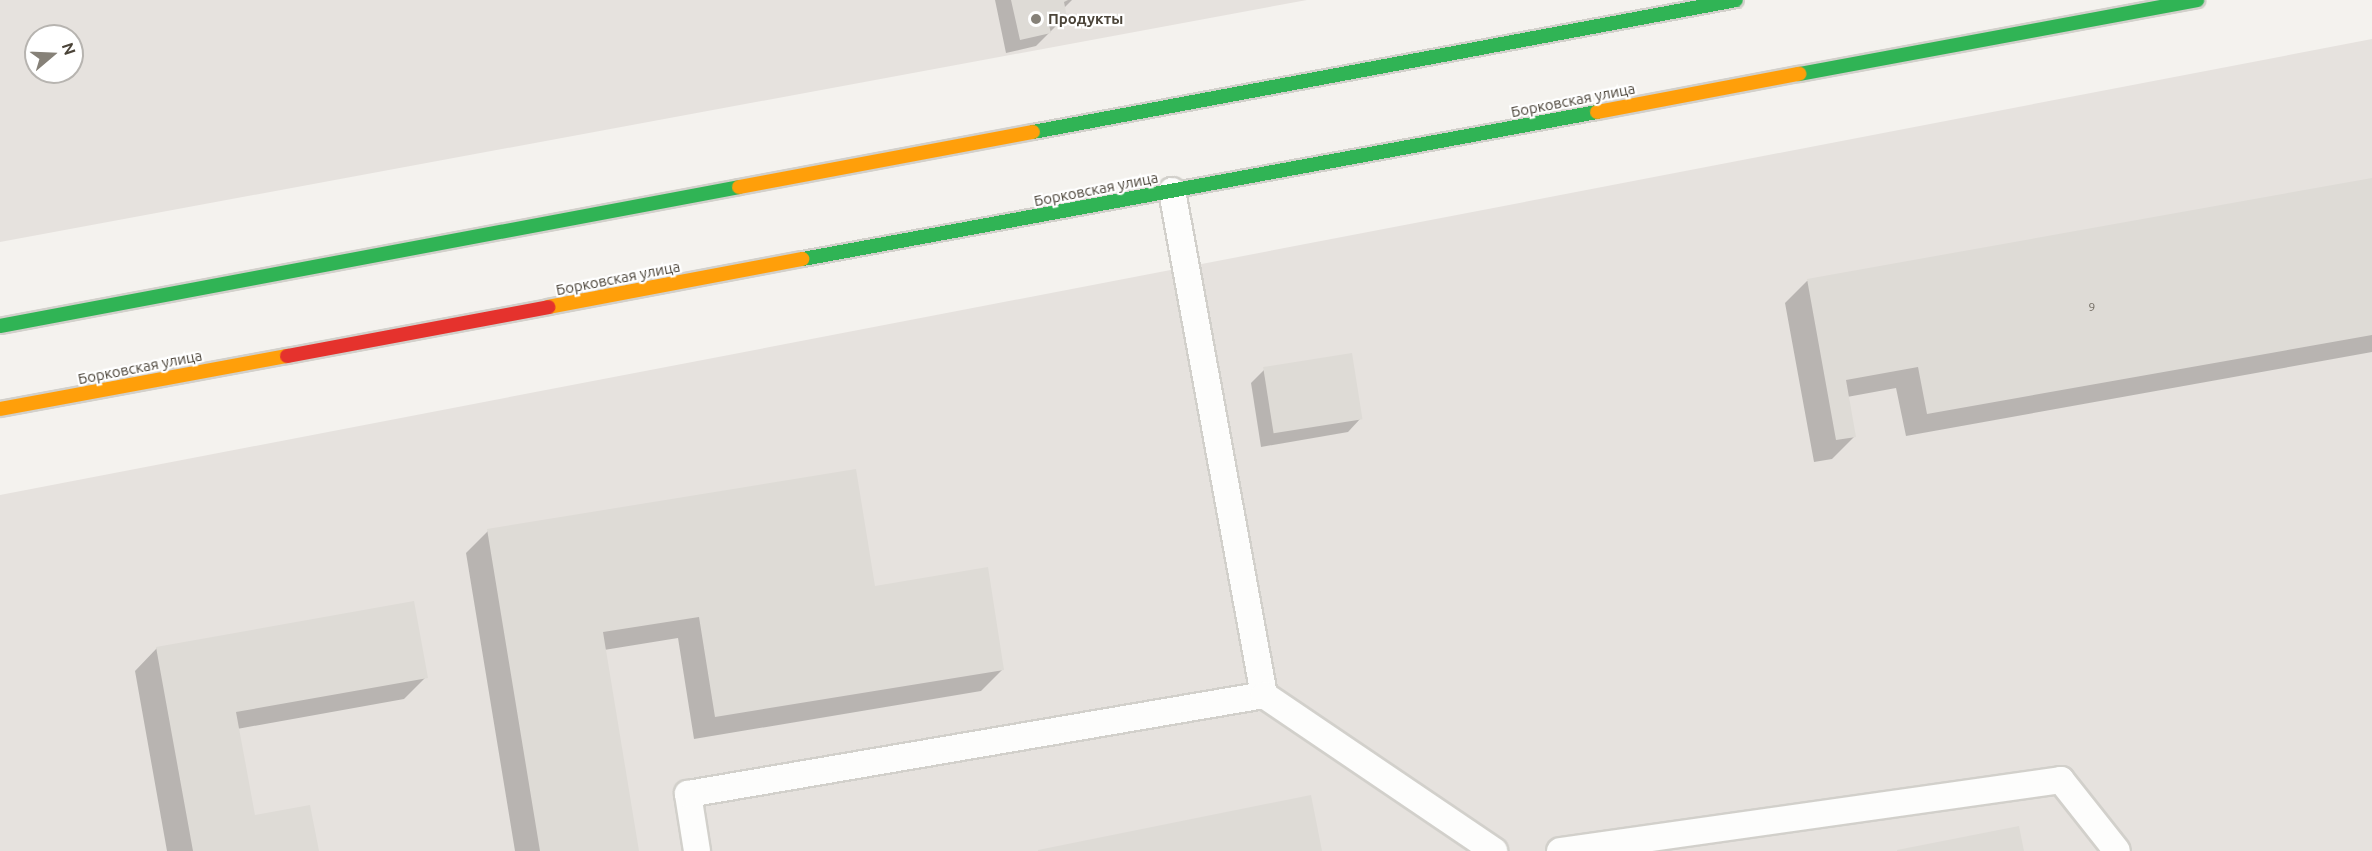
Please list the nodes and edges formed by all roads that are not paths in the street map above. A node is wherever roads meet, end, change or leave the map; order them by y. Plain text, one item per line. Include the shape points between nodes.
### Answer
1 (1736, 0) edge
2 (2197, 0) edge
3 (1172, 191) junction
4 (0, 326) edge
5 (0, 410) edge
6 (1264, 695) junction
7 (697, 851) edge
8 (1494, 851) edge
9 (1560, 851) edge
10 (2117, 851) edge

1 - 4 main road
2 - 3 main road, Борковская улица
3 - 5 main road, Борковская улица
3 - 6 lane
6 - 7 lane via 688,794
6 - 8 lane
9 - 10 lane via 2061,780

